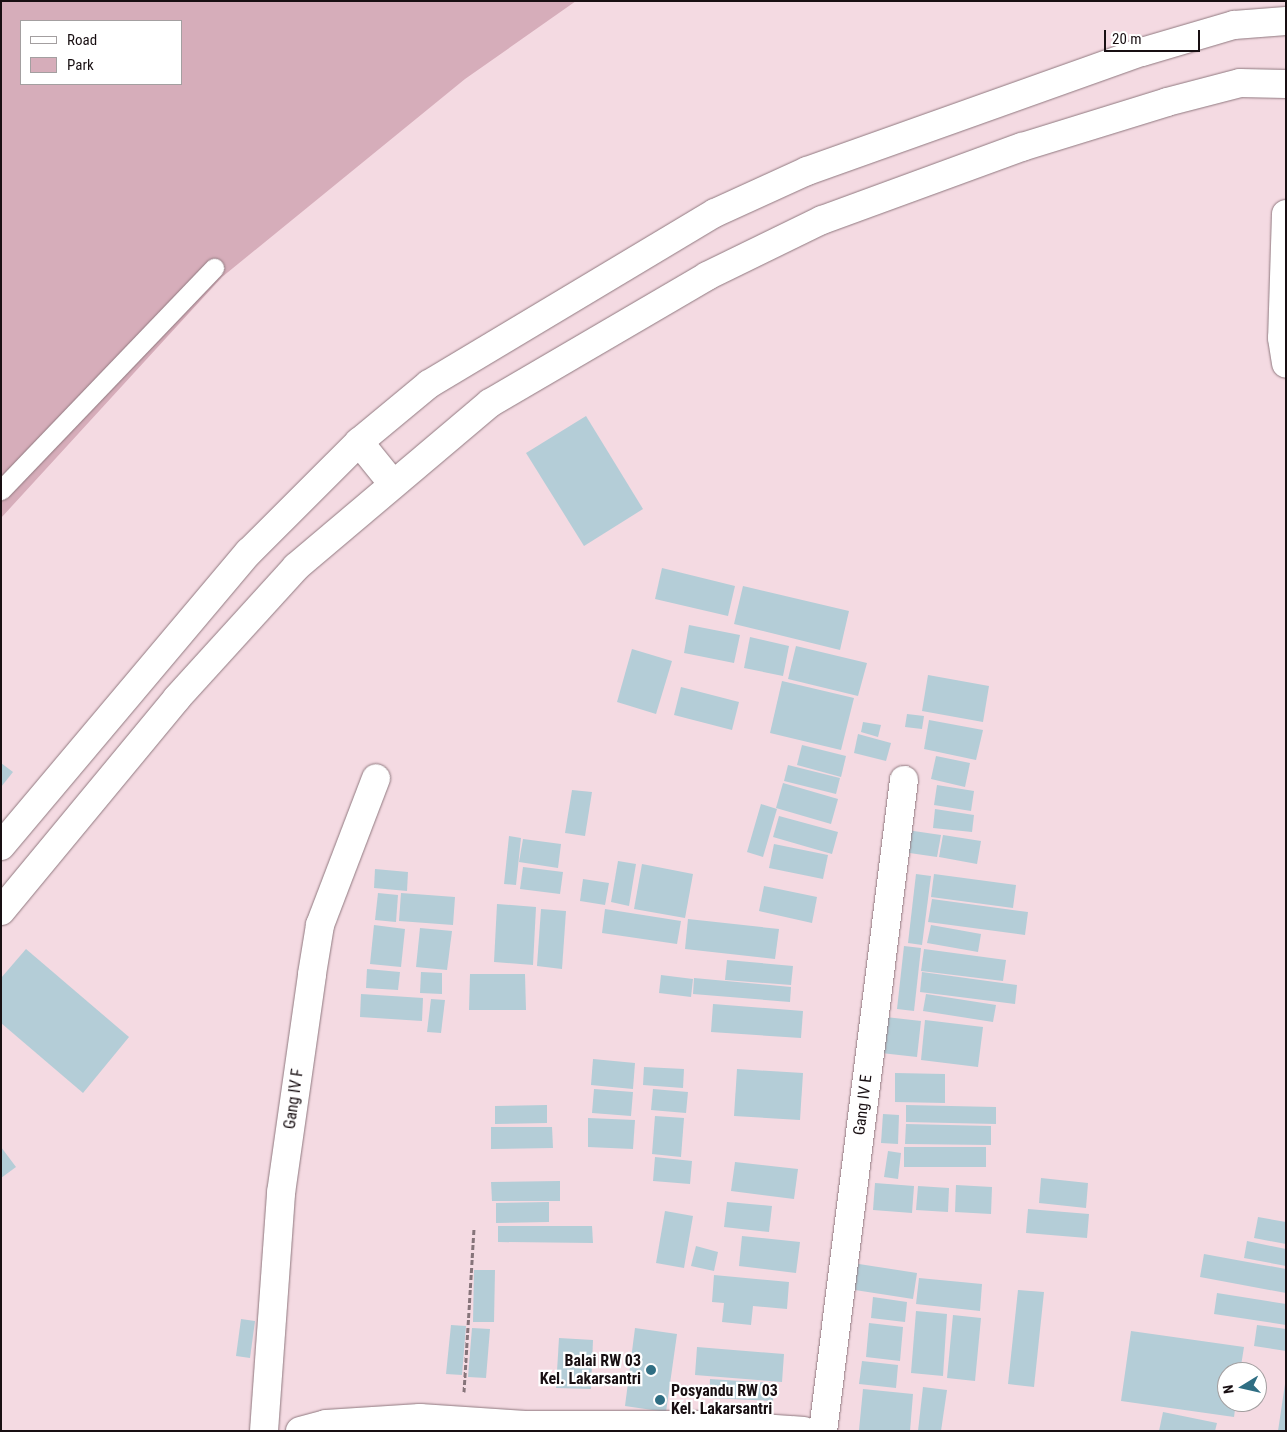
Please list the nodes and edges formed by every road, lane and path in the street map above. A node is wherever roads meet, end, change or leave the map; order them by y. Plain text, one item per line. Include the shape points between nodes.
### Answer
1 (1286, 21) edge
2 (1286, 84) edge
3 (1286, 214) edge
4 (214, 268) dead end
5 (1286, 364) edge
6 (359, 442) junction
7 (393, 484) junction
8 (1, 490) edge
9 (376, 778) dead end
10 (904, 780) dead end
11 (1, 846) edge
12 (1, 911) edge
13 (474, 1229) dead end
14 (463, 1420) junction
15 (525, 1428) edge
16 (264, 1431) edge
17 (300, 1431) edge
18 (804, 1431) edge
19 (823, 1431) edge

1 - 6 street via 1234,25 1142,52 807,171 715,213 522,325 429,384
2 - 7 street via 1240,83 1167,102 1022,147 822,220 590,342 490,403
3 - 5 street via 1282,338
4 - 8 lane
6 - 7 street
6 - 11 street via 249,552
7 - 12 street via 296,567 177,698
9 - 16 street, Gang IV F via 362,805 320,925 281,1194
10 - 19 street, Gang IV E
13 - 14 path
14 - 15 street
14 - 17 street via 420,1418 326,1424
15 - 18 street via 717,1425

